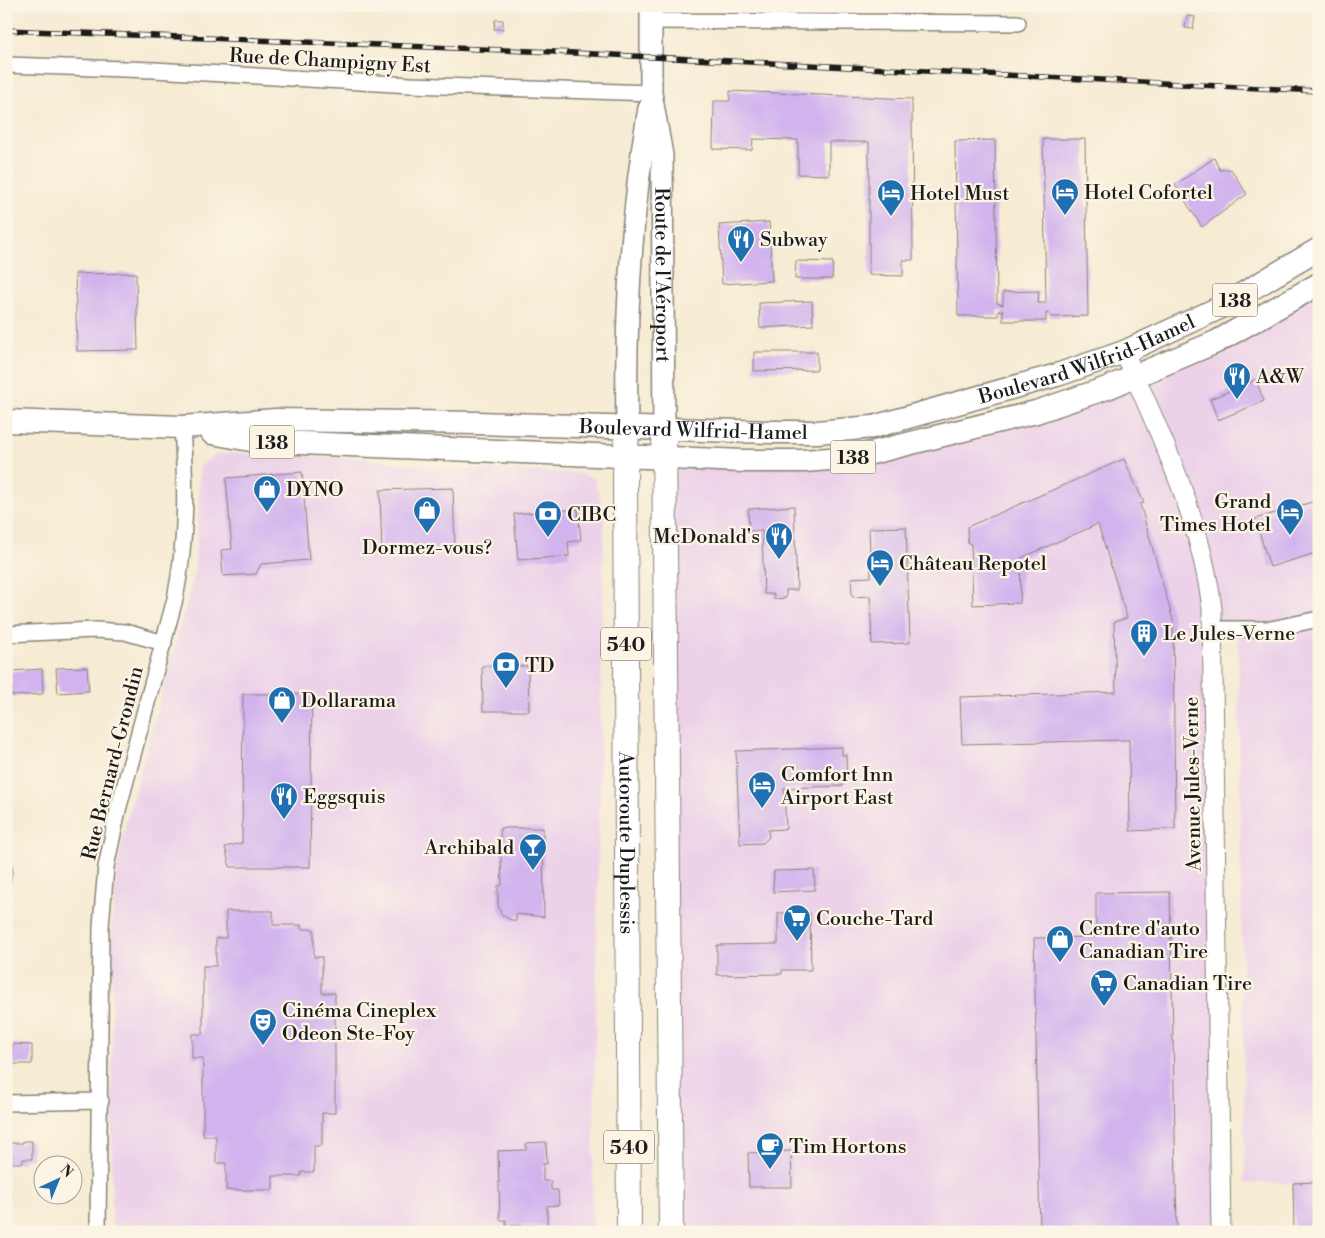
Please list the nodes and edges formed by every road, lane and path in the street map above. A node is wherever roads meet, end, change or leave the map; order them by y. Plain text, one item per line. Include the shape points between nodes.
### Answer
1 (651, 13) edge
2 (1018, 23) dead end
3 (6, 65) edge
4 (652, 93) junction
5 (1319, 250) edge
6 (1319, 284) edge
7 (1124, 352) junction
8 (1136, 377) junction
9 (6, 421) edge
10 (627, 427) junction
11 (182, 428) junction
12 (664, 428) junction
13 (625, 456) junction
14 (664, 458) junction
15 (1319, 619) edge
16 (1213, 629) junction
17 (6, 634) edge
18 (164, 643) junction
19 (101, 1101) junction
20 (6, 1103) edge
21 (98, 1232) edge
22 (629, 1232) edge
23 (671, 1232) edge
24 (1221, 1232) edge

1 - 2 street
1 - 4 main road, Route de l'Aéroport
3 - 4 street, Rue de Champigny Est
4 - 10 main road, Route de l'Aéroport via 638,185 629,313
4 - 12 main road, Route de l'Aéroport via 662,156
5 - 7 main road, Boulevard Wilfrid-Hamel / 138 via 1226,305
6 - 8 main road, Boulevard Wilfrid-Hamel via 1236,331
7 - 8 street, Avenue Jules-Verne
7 - 12 main road, Boulevard Wilfrid-Hamel / 138 via 1031,384 873,427 817,432
8 - 14 main road, Boulevard Wilfrid-Hamel / 138 via 1036,412 839,459
8 - 16 street, Avenue Jules-Verne via 1194,520 1207,575
9 - 11 main road, Boulevard Wilfrid-Hamel / 138
10 - 11 main road, Boulevard Wilfrid-Hamel via 276,420
10 - 12 main road, Boulevard Wilfrid-Hamel
10 - 13 highway, Route de l'Aéroport / 540
11 - 13 main road, Boulevard Wilfrid-Hamel / 138 via 256,441
11 - 18 street, Rue Bernard-Grondin via 186,527 176,599
12 - 14 highway, Route de l'Aéroport / 540
13 - 14 main road, Boulevard Wilfrid-Hamel / 138
13 - 22 highway, Autoroute Duplessis / 540
14 - 23 highway, Autoroute Duplessis / 540
15 - 16 street via 1271,629
16 - 24 street, Avenue Jules-Verne
17 - 18 street via 125,632
18 - 19 street, Rue Bernard-Grondin via 118,810 106,867 101,926
19 - 20 street
19 - 21 street, Rue Bernard-Grondin

